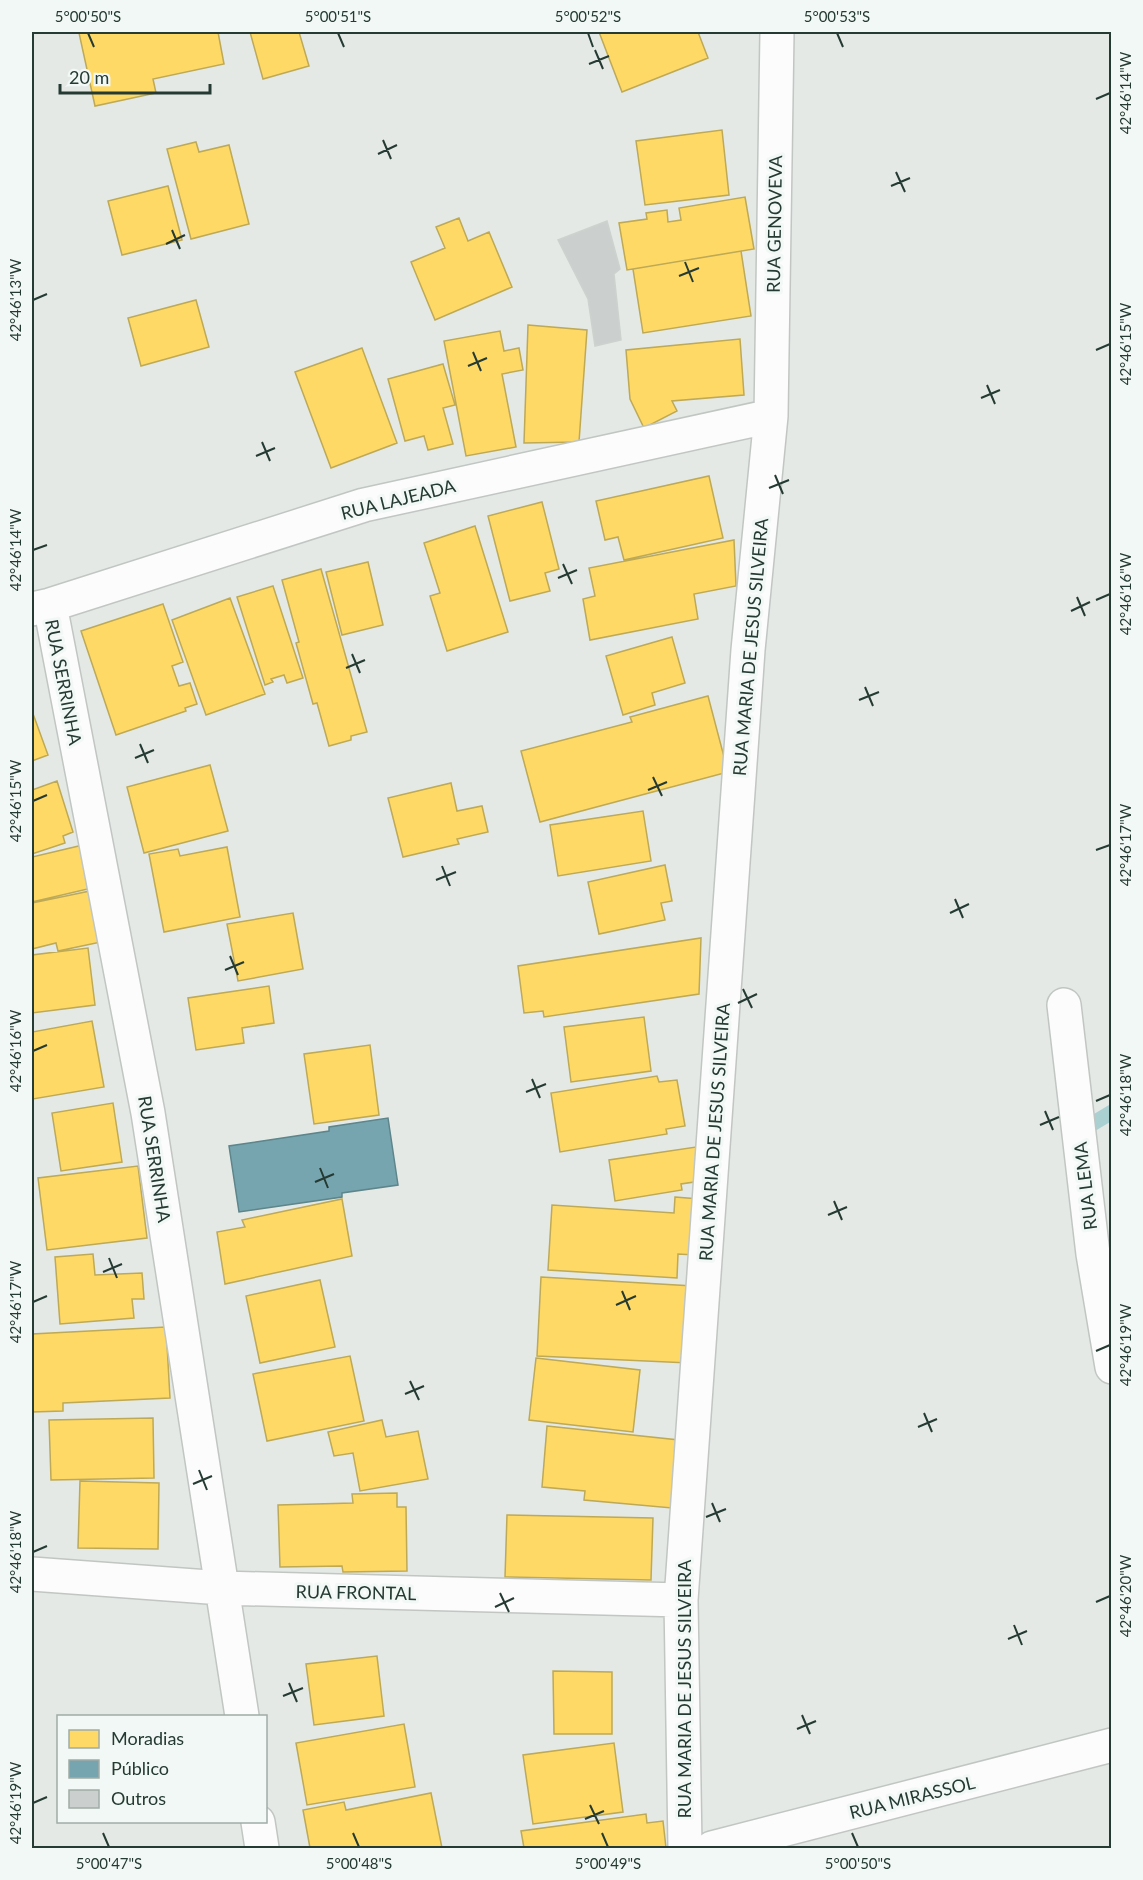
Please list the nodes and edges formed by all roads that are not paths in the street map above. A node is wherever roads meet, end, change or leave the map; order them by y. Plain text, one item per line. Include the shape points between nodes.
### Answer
1 (777, 32) edge
2 (771, 416) junction
3 (41, 607) edge
4 (1064, 1005) dead end
5 (1112, 1367) edge
6 (32, 1574) edge
7 (222, 1588) junction
8 (681, 1600) junction
9 (242, 1715) edge
10 (1112, 1746) edge
11 (258, 1823) edge
12 (262, 1848) edge
13 (685, 1848) edge
14 (712, 1848) edge

1 - 2 street, RUA GENOVEVA
2 - 3 street, RUA LAJEADA via 364,505
2 - 8 street, RUA MARIA DE JESUS SILVEIRA via 748,650
3 - 7 street, RUA SERRINHA via 148,1113
4 - 5 street, RUA LEMA via 1093,1254
6 - 7 street, RUA FRONTAL
7 - 8 street, RUA FRONTAL
7 - 9 street, RUA SERRINHA
8 - 13 street, RUA MARIA DE JESUS SILVEIRA
10 - 14 street, RUA MIRASSOL
11 - 12 street

